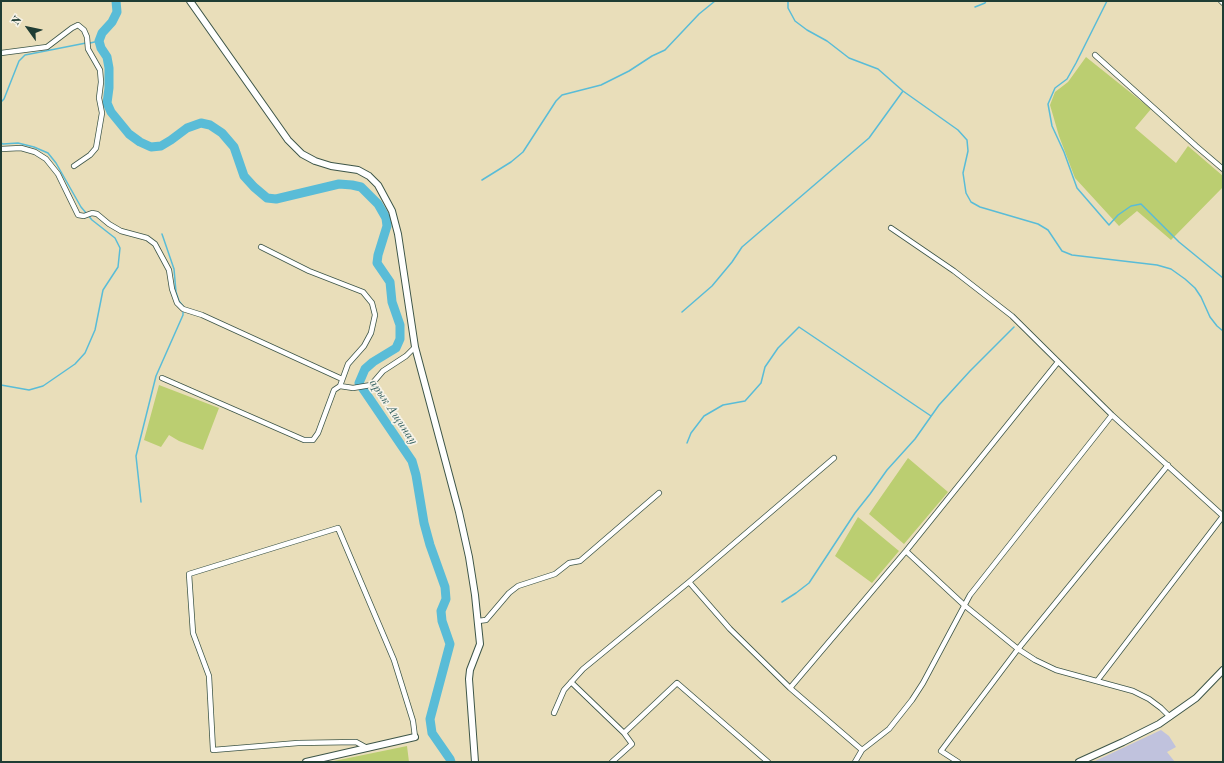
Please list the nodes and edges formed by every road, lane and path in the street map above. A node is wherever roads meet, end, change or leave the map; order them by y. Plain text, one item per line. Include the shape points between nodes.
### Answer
1 (190, 1) edge
2 (1221, 1) edge
3 (1223, 3) edge
4 (1, 53) edge
5 (1095, 55) dead end
6 (1, 149) edge
7 (74, 166) dead end
8 (1223, 169) edge
9 (891, 228) dead end
10 (261, 246) dead end
11 (415, 347) junction
12 (1058, 362) junction
13 (162, 378) dead end
14 (342, 379) junction
15 (340, 386) junction
16 (1112, 415) junction
17 (834, 458) dead end
18 (1168, 466) junction
19 (659, 493) dead end
20 (1223, 516) edge
21 (906, 551) junction
22 (689, 582) junction
23 (964, 605) junction
24 (478, 622) junction
25 (1018, 649) junction
26 (1223, 670) edge
27 (1097, 681) junction
28 (571, 682) junction
29 (790, 688) junction
30 (554, 713) dead end
31 (1170, 717) junction
32 (624, 733) junction
33 (415, 737) joint
34 (367, 748) junction
35 (862, 750) junction
36 (765, 761) edge
37 (306, 762) edge
38 (475, 762) edge
39 (612, 762) edge
40 (855, 762) edge
41 (958, 762) edge
42 (1079, 762) edge

1 - 11 main road via 276,124 302,154 331,166 358,170 378,185 392,211 398,234
2 - 3 street
4 - 7 street via 47,47 72,28 78,26 84,30 88,49 100,70 99,98 102,113 96,148
5 - 8 street
6 - 14 street via 21,148 46,159 58,174 78,215 97,214 121,231 147,238 155,244 169,270 177,303 183,309 202,315
9 - 12 street via 954,271 1006,312
10 - 14 street via 309,271 363,292 372,303 375,314 371,333 364,346 348,364
11 - 15 street via 383,371 371,385 353,388
11 - 24 main road via 459,512 469,557
12 - 16 street
12 - 21 street
13 - 15 street via 304,440 313,440 318,433 334,390
14 - 15 street
16 - 18 street
16 - 23 street via 970,594
17 - 22 street
18 - 20 street
18 - 25 street
19 - 24 street via 580,561 569,563 555,574 518,586 486,620
20 - 27 street
21 - 23 street
21 - 29 street
22 - 28 street via 582,669
22 - 29 street via 730,629
23 - 25 street
23 - 35 street via 912,700 889,729
24 - 38 main road via 480,644 469,678
25 - 27 street via 1056,670
25 - 41 street via 941,751
26 - 31 main road via 1196,698
27 - 31 street via 1133,691 1149,699
28 - 30 street via 564,690
28 - 32 street
29 - 35 street
31 - 42 main road
32 - 36 street via 677,683
32 - 39 street via 632,744
33 - 34 main road
33 - 34 street via 413,721 394,660 338,528 189,574 193,633 209,676 213,750 298,743 356,742
34 - 37 main road
35 - 40 street

